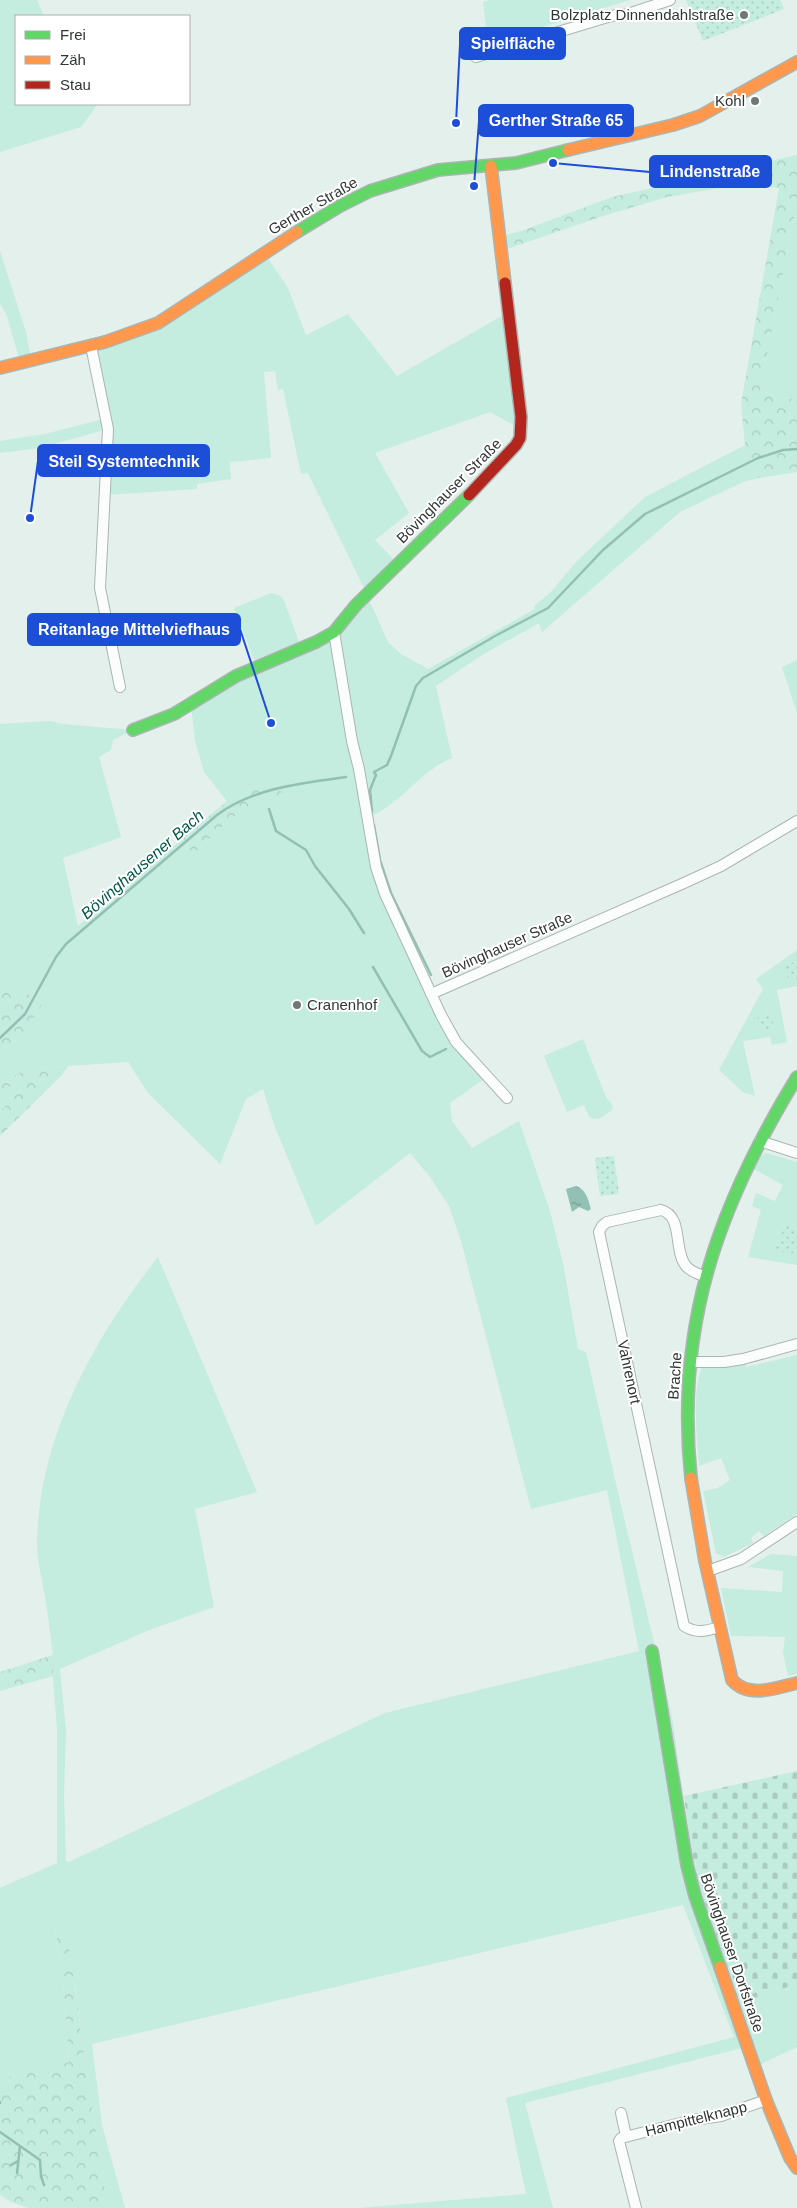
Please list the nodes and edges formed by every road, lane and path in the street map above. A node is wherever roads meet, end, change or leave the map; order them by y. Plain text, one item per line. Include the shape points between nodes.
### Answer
1 (670, 0) edge
2 (476, 57) dead end
3 (797, 62) edge
4 (491, 166) junction
5 (91, 346) junction
6 (0, 368) edge
7 (334, 632) junction
8 (120, 687) dead end
9 (134, 730) dead end
10 (797, 822) edge
11 (431, 994) junction
12 (797, 1077) edge
13 (508, 1098) dead end
14 (760, 1141) junction
15 (797, 1153) edge
16 (704, 1276) junction
17 (797, 1344) edge
18 (690, 1362) junction
19 (797, 1522) edge
20 (708, 1571) junction
21 (720, 1627) junction
22 (652, 1651) dead end
23 (797, 1684) edge
24 (766, 2100) junction
25 (621, 2113) dead end
26 (626, 2136) junction
27 (797, 2168) edge
28 (636, 2208) edge

1 - 2 street
3 - 4 street, Gerther Straße via 700,116 550,156
4 - 5 street, Gerther Straße via 425,173 354,198 267,250 168,318
4 - 7 street, Bövinghauser Straße via 521,417 520,438 510,452 356,605
5 - 6 street, Gerther Straße
5 - 8 street via 108,429 100,588
7 - 9 street, Bövinghauser Straße via 236,676 174,714
7 - 11 street, Bövinghauser Straße via 376,867
10 - 11 street, Bövinghauser Straße via 690,880
11 - 13 street via 456,1042
12 - 14 street, Brache
14 - 15 street
14 - 16 street, Brache via 726,1211
16 - 18 street, Brache
16 - 21 street, Vahrenort via 687,1268 682,1260 673,1218 668,1212 661,1210 607,1222 599,1232 684,1626 701,1632
17 - 18 street via 743,1359
18 - 20 street, Brache via 689,1453
19 - 20 street via 741,1559
20 - 21 street, Brache
21 - 23 street, Brache via 733,1681 745,1690
22 - 24 street, Bövinghauser Dorfstraße via 694,1896
24 - 26 street, Hampittelknapp via 721,2116
24 - 27 street, Bövinghauser Dorfstraße
25 - 26 street, Hampittelknapp
26 - 28 street, Hampittelknapp via 620,2141

